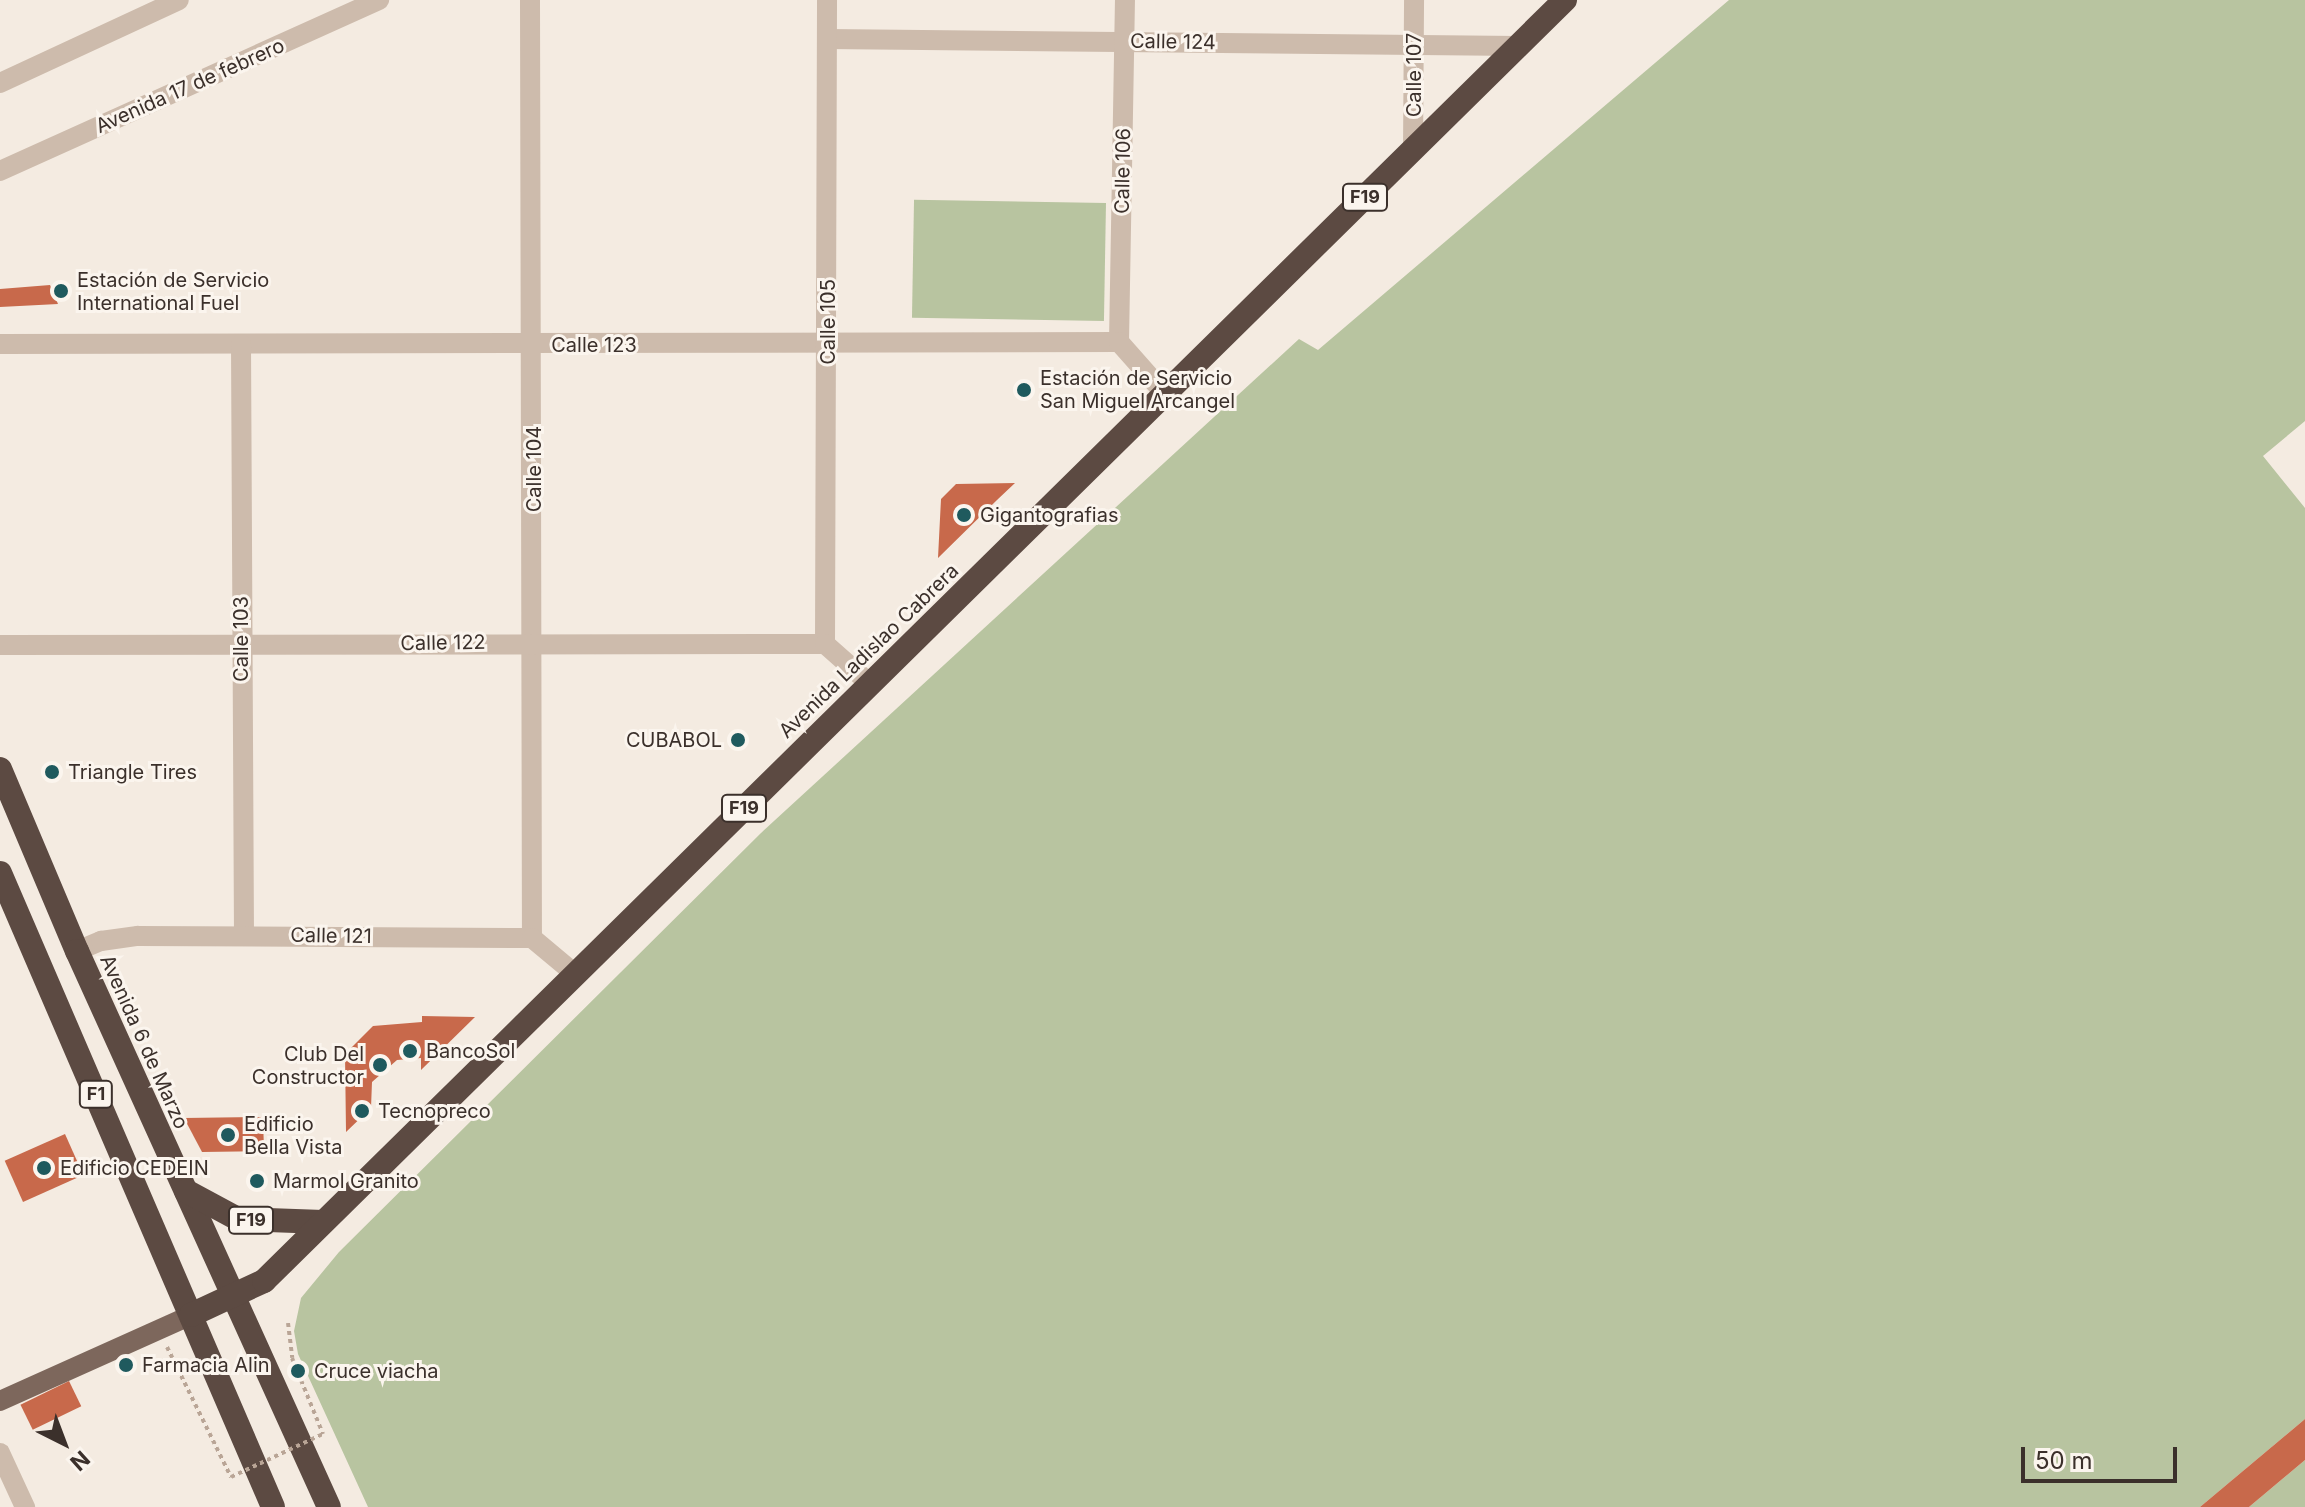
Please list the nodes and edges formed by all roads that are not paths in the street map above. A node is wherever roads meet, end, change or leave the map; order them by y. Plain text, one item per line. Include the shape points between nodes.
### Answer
1 (179, 0) edge
2 (379, 0) edge
3 (530, 0) edge
4 (827, 0) edge
5 (1125, 0) edge
6 (1414, 0) edge
7 (1565, 0) edge
8 (827, 39) junction
9 (1126, 42) junction
10 (1414, 45) junction
11 (1518, 46) junction
12 (0, 83) edge
13 (1413, 150) junction
14 (0, 171) edge
15 (1119, 342) junction
16 (0, 344) edge
17 (241, 344) junction
18 (534, 345) junction
19 (829, 345) junction
20 (1165, 394) junction
21 (535, 642) junction
22 (825, 644) junction
23 (0, 645) edge
24 (240, 646) junction
25 (870, 684) junction
26 (0, 769) edge
27 (0, 873) edge
28 (244, 935) junction
29 (532, 938) junction
30 (77, 951) junction
31 (575, 974) junction
32 (186, 1191) junction
33 (323, 1222) junction
34 (232, 1297) junction
35 (191, 1315) junction
36 (0, 1401) edge
37 (0, 1453) edge
38 (25, 1507) edge
39 (273, 1507) edge
40 (329, 1507) edge

1 - 12 street
2 - 14 street, Avenida 17 de febrero
3 - 18 street, Calle 104
4 - 8 street, Calle 105
5 - 9 street, Calle 106
6 - 10 street, Calle 107
7 - 11 highway, Avenida Ladislao Cabrera / F19
8 - 9 street, Calle 124
8 - 19 street, Calle 105
9 - 10 street, Calle 124
9 - 15 street, Calle 106
10 - 11 street, Calle 124
10 - 13 street, Calle 107
11 - 13 highway, Avenida Ladislao Cabrera / F19
13 - 20 highway, Avenida Ladislao Cabrera / F19
15 - 19 street, Calle 123
15 - 20 street
16 - 17 street, Calle 123
17 - 18 street, Calle 123
17 - 24 street, Calle 103
18 - 19 street, Calle 123
18 - 21 street, Calle 104
19 - 22 street, Calle 105
20 - 25 highway, Avenida Ladislao Cabrera / F19
21 - 22 street, Calle 122
21 - 24 street, Calle 122
21 - 29 street, Calle 104
22 - 25 street
23 - 24 street, Calle 122
24 - 28 street, Calle 103
25 - 31 highway, Avenida Ladislao Cabrera / F19
26 - 30 highway, Avenida 6 de Marzo / F1
27 - 35 highway, F1
28 - 29 street, Calle 121
28 - 30 street, Calle 121 via 138,936
29 - 31 street
30 - 32 highway, Avenida 6 de Marzo / F1
31 - 33 highway, Avenida Ladislao Cabrera / F19
32 - 33 highway, F19 via 238,1219
32 - 34 highway, Avenida 6 de Marzo / F1
33 - 34 highway, Avenida Ladislao Cabrera / F19 via 264,1281
34 - 35 highway, Avenida Ladislao Cabrera / F19
34 - 40 highway, Avenida 6 de Marzo / F1
35 - 36 main road
35 - 39 highway, F1
37 - 38 street

